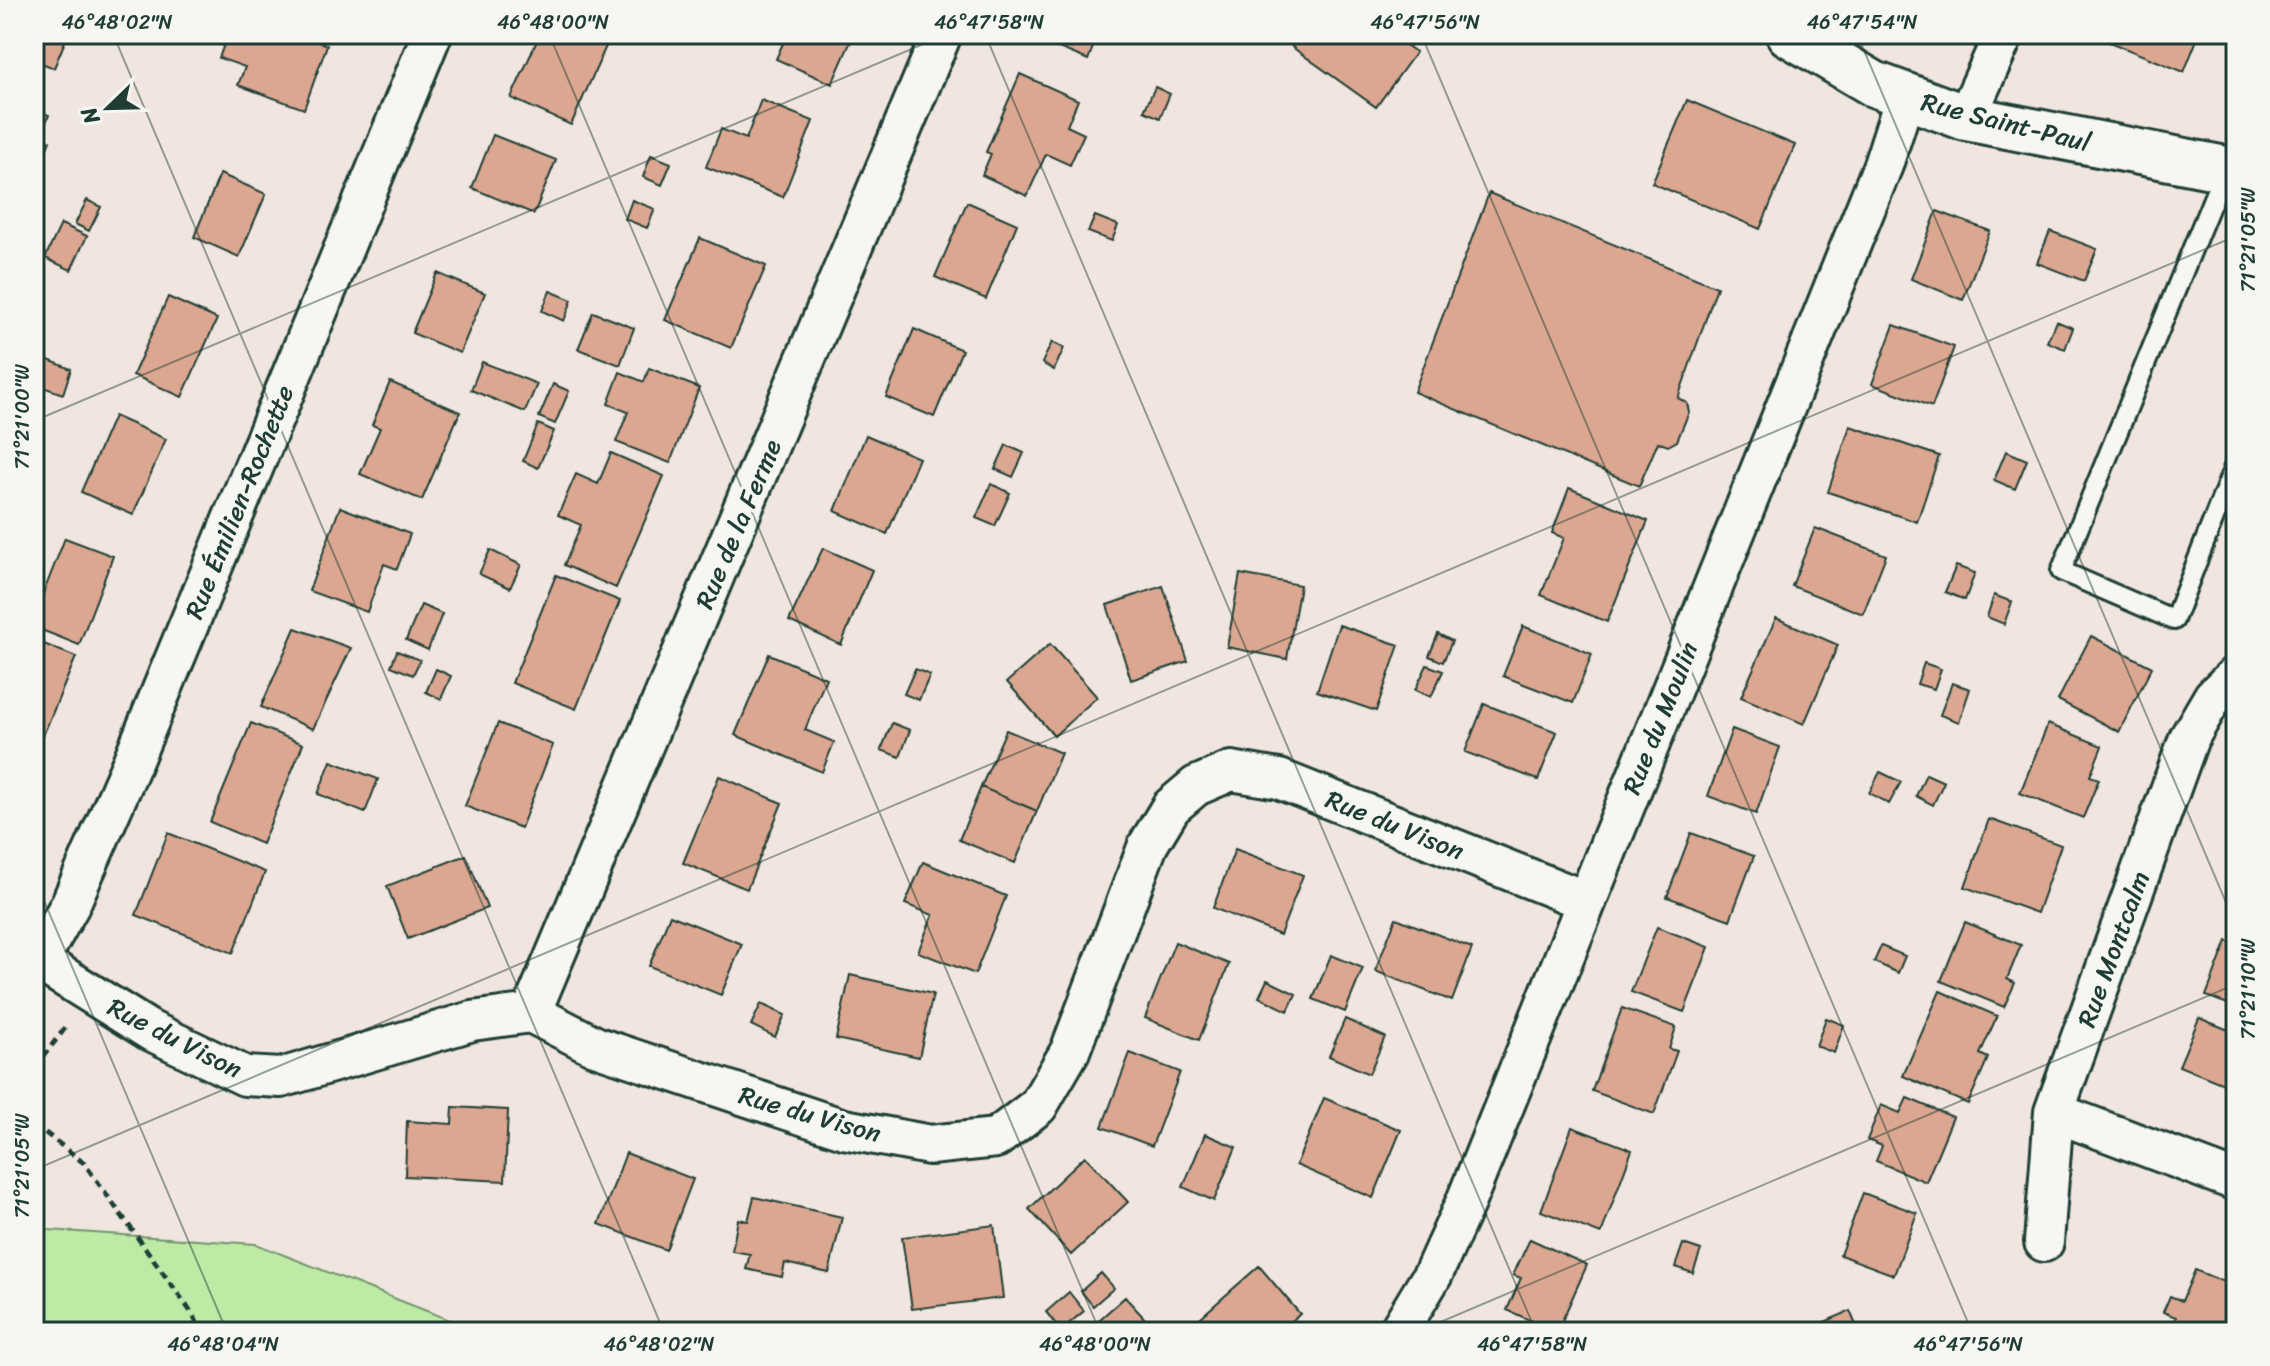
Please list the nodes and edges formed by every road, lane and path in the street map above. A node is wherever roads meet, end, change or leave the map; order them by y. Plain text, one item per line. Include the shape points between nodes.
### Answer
1 (432, 34) edge
2 (942, 34) edge
3 (1789, 34) edge
4 (2004, 34) edge
5 (1905, 97) junction
6 (1966, 118) junction
7 (2231, 170) edge
8 (2236, 462) edge
9 (2236, 675) edge
10 (1586, 901) junction
11 (36, 959) edge
12 (91, 995) junction
13 (531, 1013) junction
14 (34, 1068) edge
15 (2054, 1112) junction
16 (34, 1124) edge
17 (2236, 1181) edge
18 (2044, 1242) dead end
19 (201, 1332) edge
20 (1398, 1332) edge

1 - 11 street, Rue Émilien-Rochette via 125,779 70,905
2 - 13 street, Rue de la Ferme
3 - 5 street, Rue Saint-Paul
4 - 6 street
5 - 6 street, Rue Saint-Paul
5 - 10 street, Rue du Moulin via 1883,165
6 - 7 street, Rue Saint-Paul
7 - 8 lane via 2061,571 2174,620
9 - 15 street, Rue Montcalm via 2213,697 2189,738
10 - 13 street, Rue du Vison via 1279,779 1231,771 1196,786 1171,807 1148,845 1070,1051 1038,1106 996,1138 943,1144 844,1129 595,1046
10 - 20 street, Rue du Moulin via 1466,1201 1433,1274
11 - 12 street, Rue du Vison
12 - 13 street, Rue du Vison via 208,1060 245,1076 281,1078 472,1021
12 - 14 path
15 - 17 street
15 - 18 street, Rue Montcalm
16 - 19 path via 84,1163

